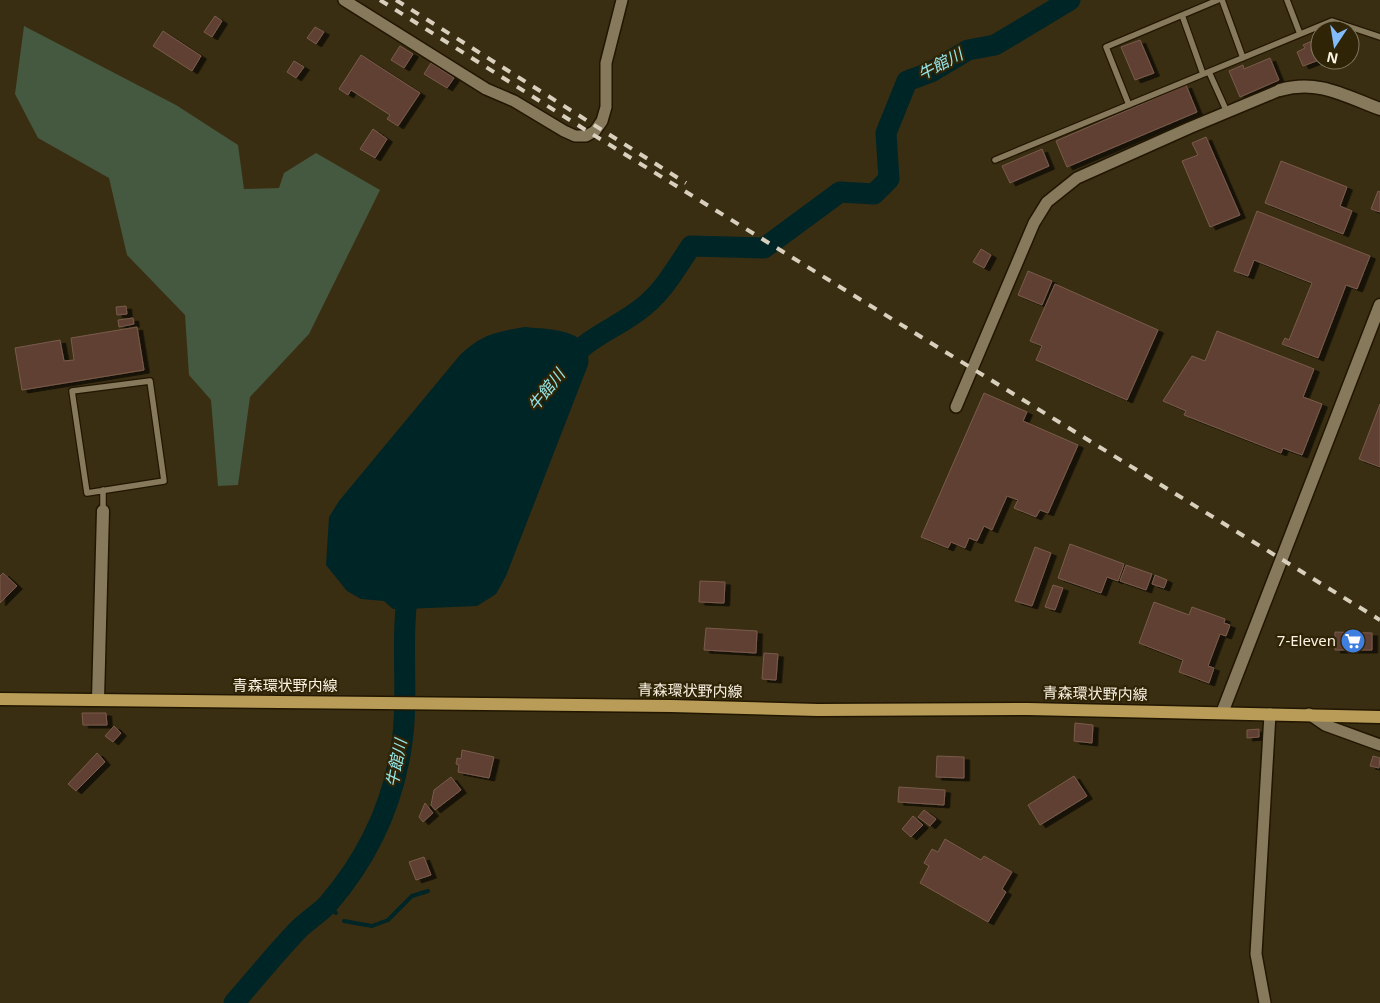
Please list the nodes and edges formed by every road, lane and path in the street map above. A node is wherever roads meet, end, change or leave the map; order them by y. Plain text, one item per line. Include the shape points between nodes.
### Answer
1 (344, 0) edge
2 (622, 0) edge
3 (1218, 0) edge
4 (1222, 0) edge
5 (1287, 0) edge
6 (1182, 15) junction
7 (1300, 34) junction
8 (1380, 37) edge
9 (1244, 58) junction
10 (1206, 73) junction
11 (1280, 90) joint
12 (1129, 105) junction
13 (1380, 109) edge
14 (1226, 112) junction
15 (995, 160) dead end
16 (1380, 305) edge
17 (956, 407) dead end
18 (103, 490) junction
19 (103, 511) joint
20 (0, 699) edge
21 (98, 699) junction
22 (1222, 713) junction
23 (1270, 714) junction
24 (1309, 714) junction
25 (1380, 717) edge
26 (1380, 745) edge
27 (1265, 1003) edge

1 - 2 street via 486,89 514,101 564,131 586,136 599,126 606,107 606,63
3 - 6 lane
4 - 9 lane
5 - 7 lane
6 - 10 lane
6 - 12 lane via 1106,47
7 - 8 lane via 1332,21
7 - 9 lane
9 - 10 lane
10 - 12 lane
10 - 14 lane
11 - 13 street via 1318,86
11 - 14 street
12 - 15 lane
14 - 17 street via 1077,178 1047,202 1034,222
16 - 22 street
18 - 18 lane via 87,493 72,391 150,381 164,481
18 - 19 lane
19 - 21 street
20 - 21 main road, 青森環状野内線
21 - 22 main road, 青森環状野内線
22 - 23 main road, 青森環状野内線
23 - 24 main road, 青森環状野内線
23 - 27 street via 1256,954
24 - 25 main road, 青森環状野内線
24 - 26 street via 1325,725

